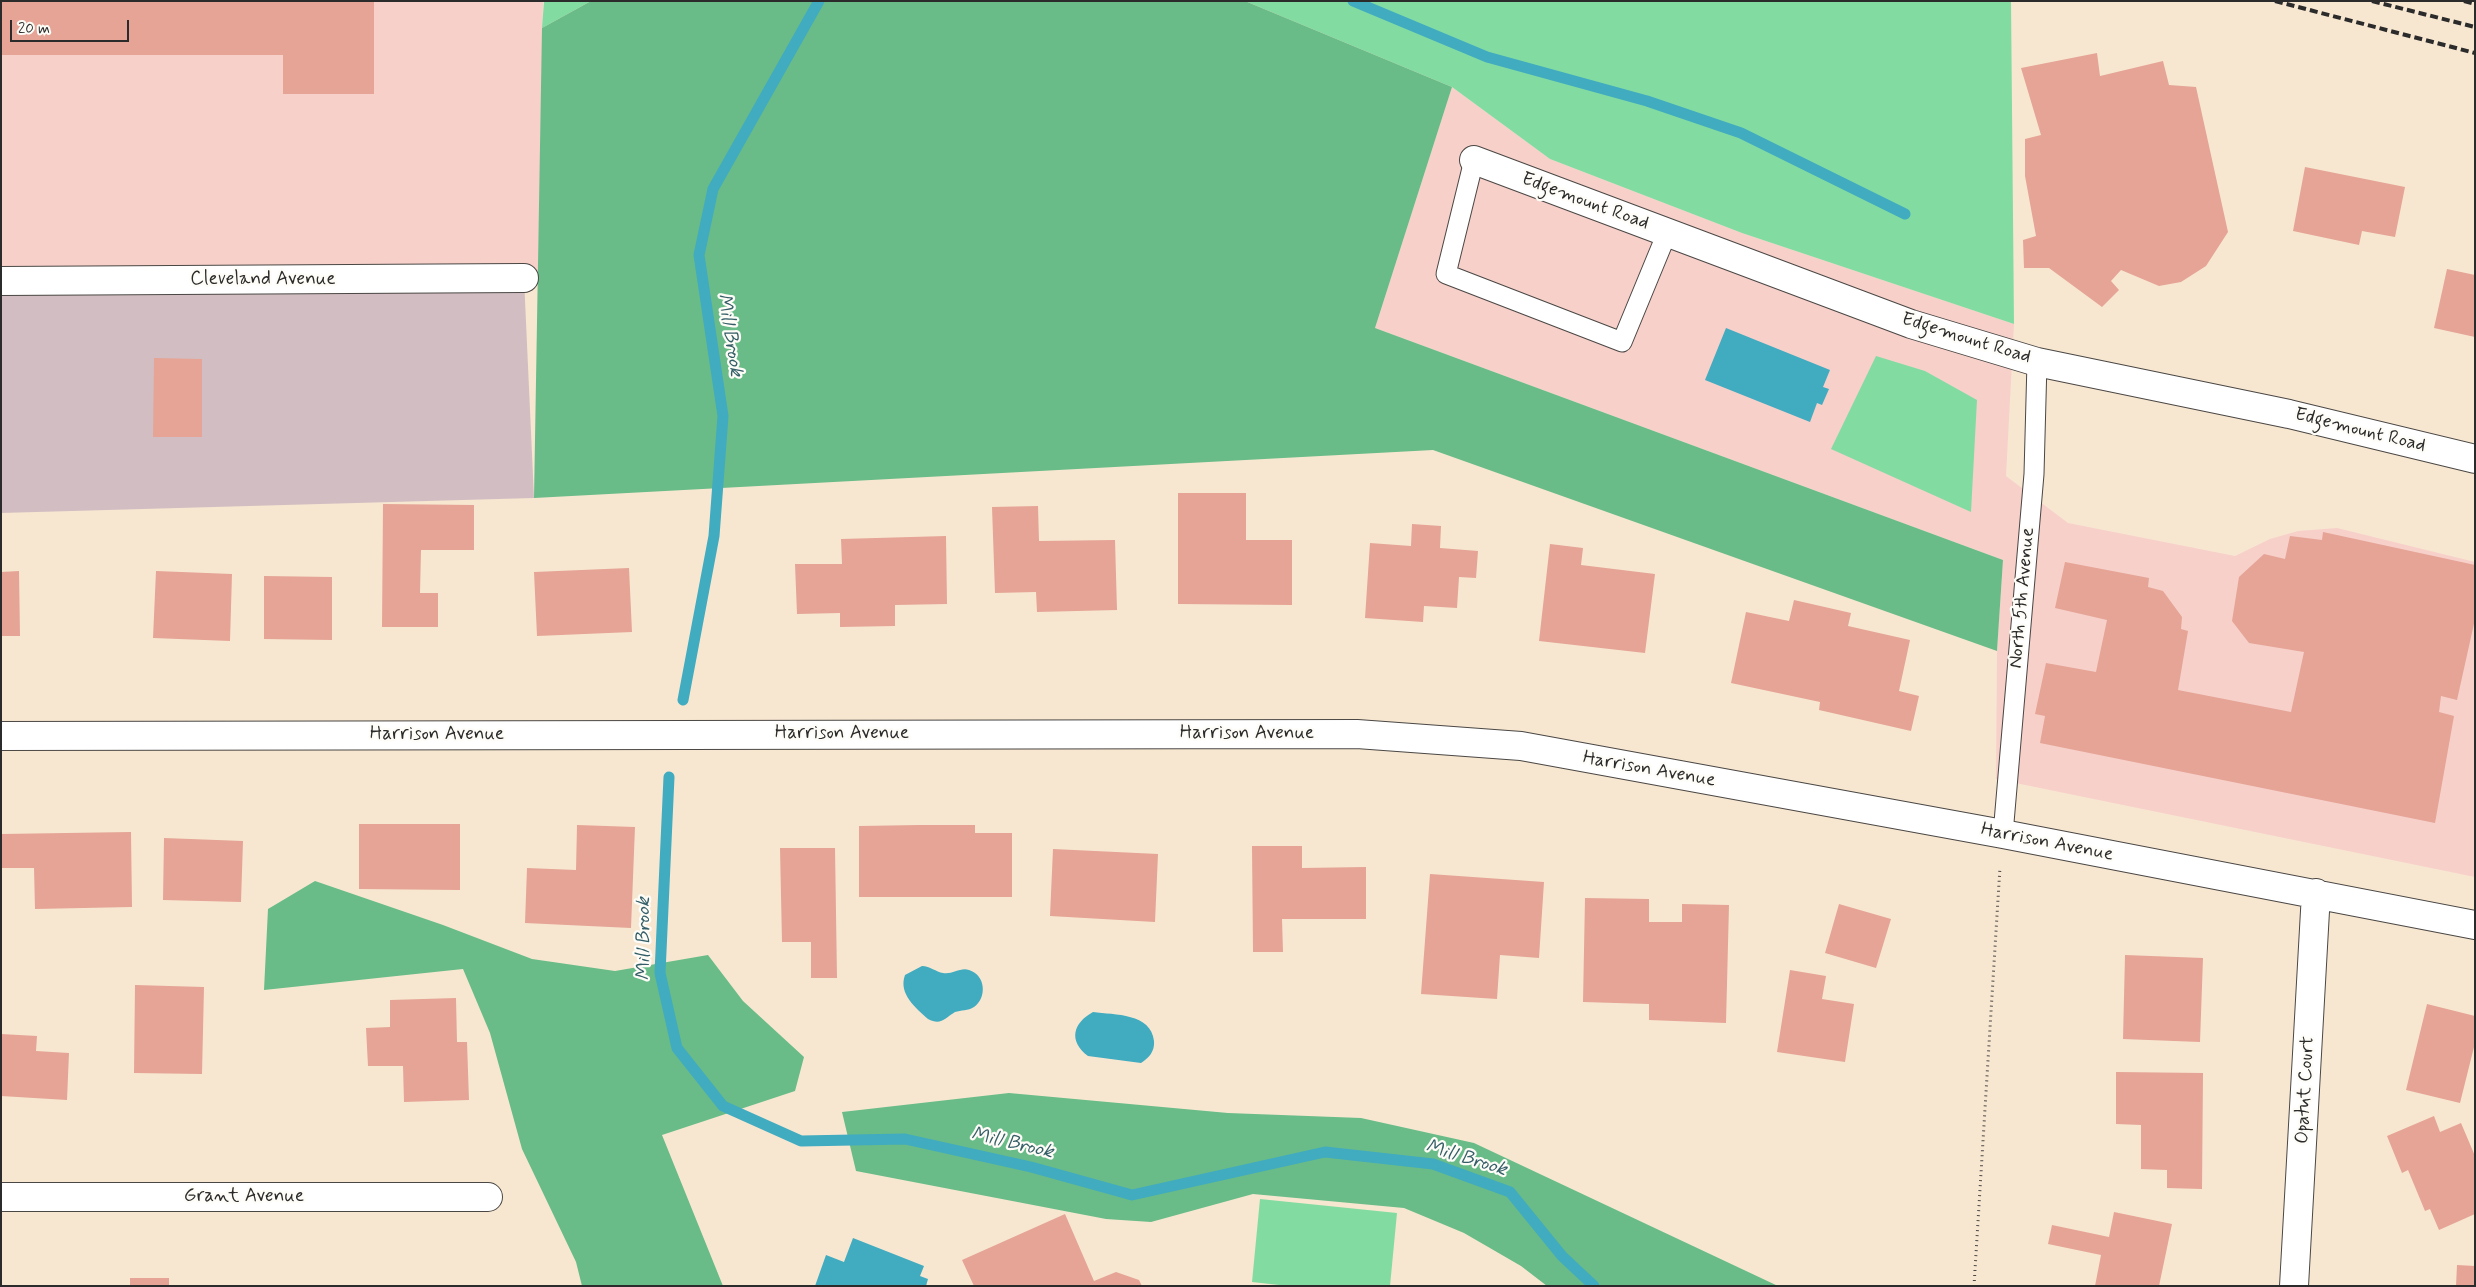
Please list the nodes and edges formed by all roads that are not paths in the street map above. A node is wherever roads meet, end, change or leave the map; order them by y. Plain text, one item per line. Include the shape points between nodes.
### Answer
1 (1474, 160) joint
2 (1667, 232) junction
3 (524, 278) dead end
4 (1, 281) edge
5 (2038, 362) junction
6 (2475, 459) edge
7 (1, 736) edge
8 (2002, 834) junction
9 (2316, 893) junction
10 (2475, 925) edge
11 (1, 1197) edge
12 (488, 1197) dead end
13 (2294, 1286) edge

1 - 2 street, Edgemount Road
1 - 2 lane via 1446,274 1622,342
2 - 5 street, Edgemount Road via 1911,324
3 - 4 street, Cleveland Avenue
5 - 6 street, Edgemount Road via 2289,414
5 - 8 lane, North 5th Avenue via 2034,474
7 - 8 street, Harrison Avenue via 1357,734 1521,746
8 - 9 street, Harrison Avenue
9 - 10 street, Harrison Avenue
9 - 13 street, Opatut Court
11 - 12 street, Grant Avenue

